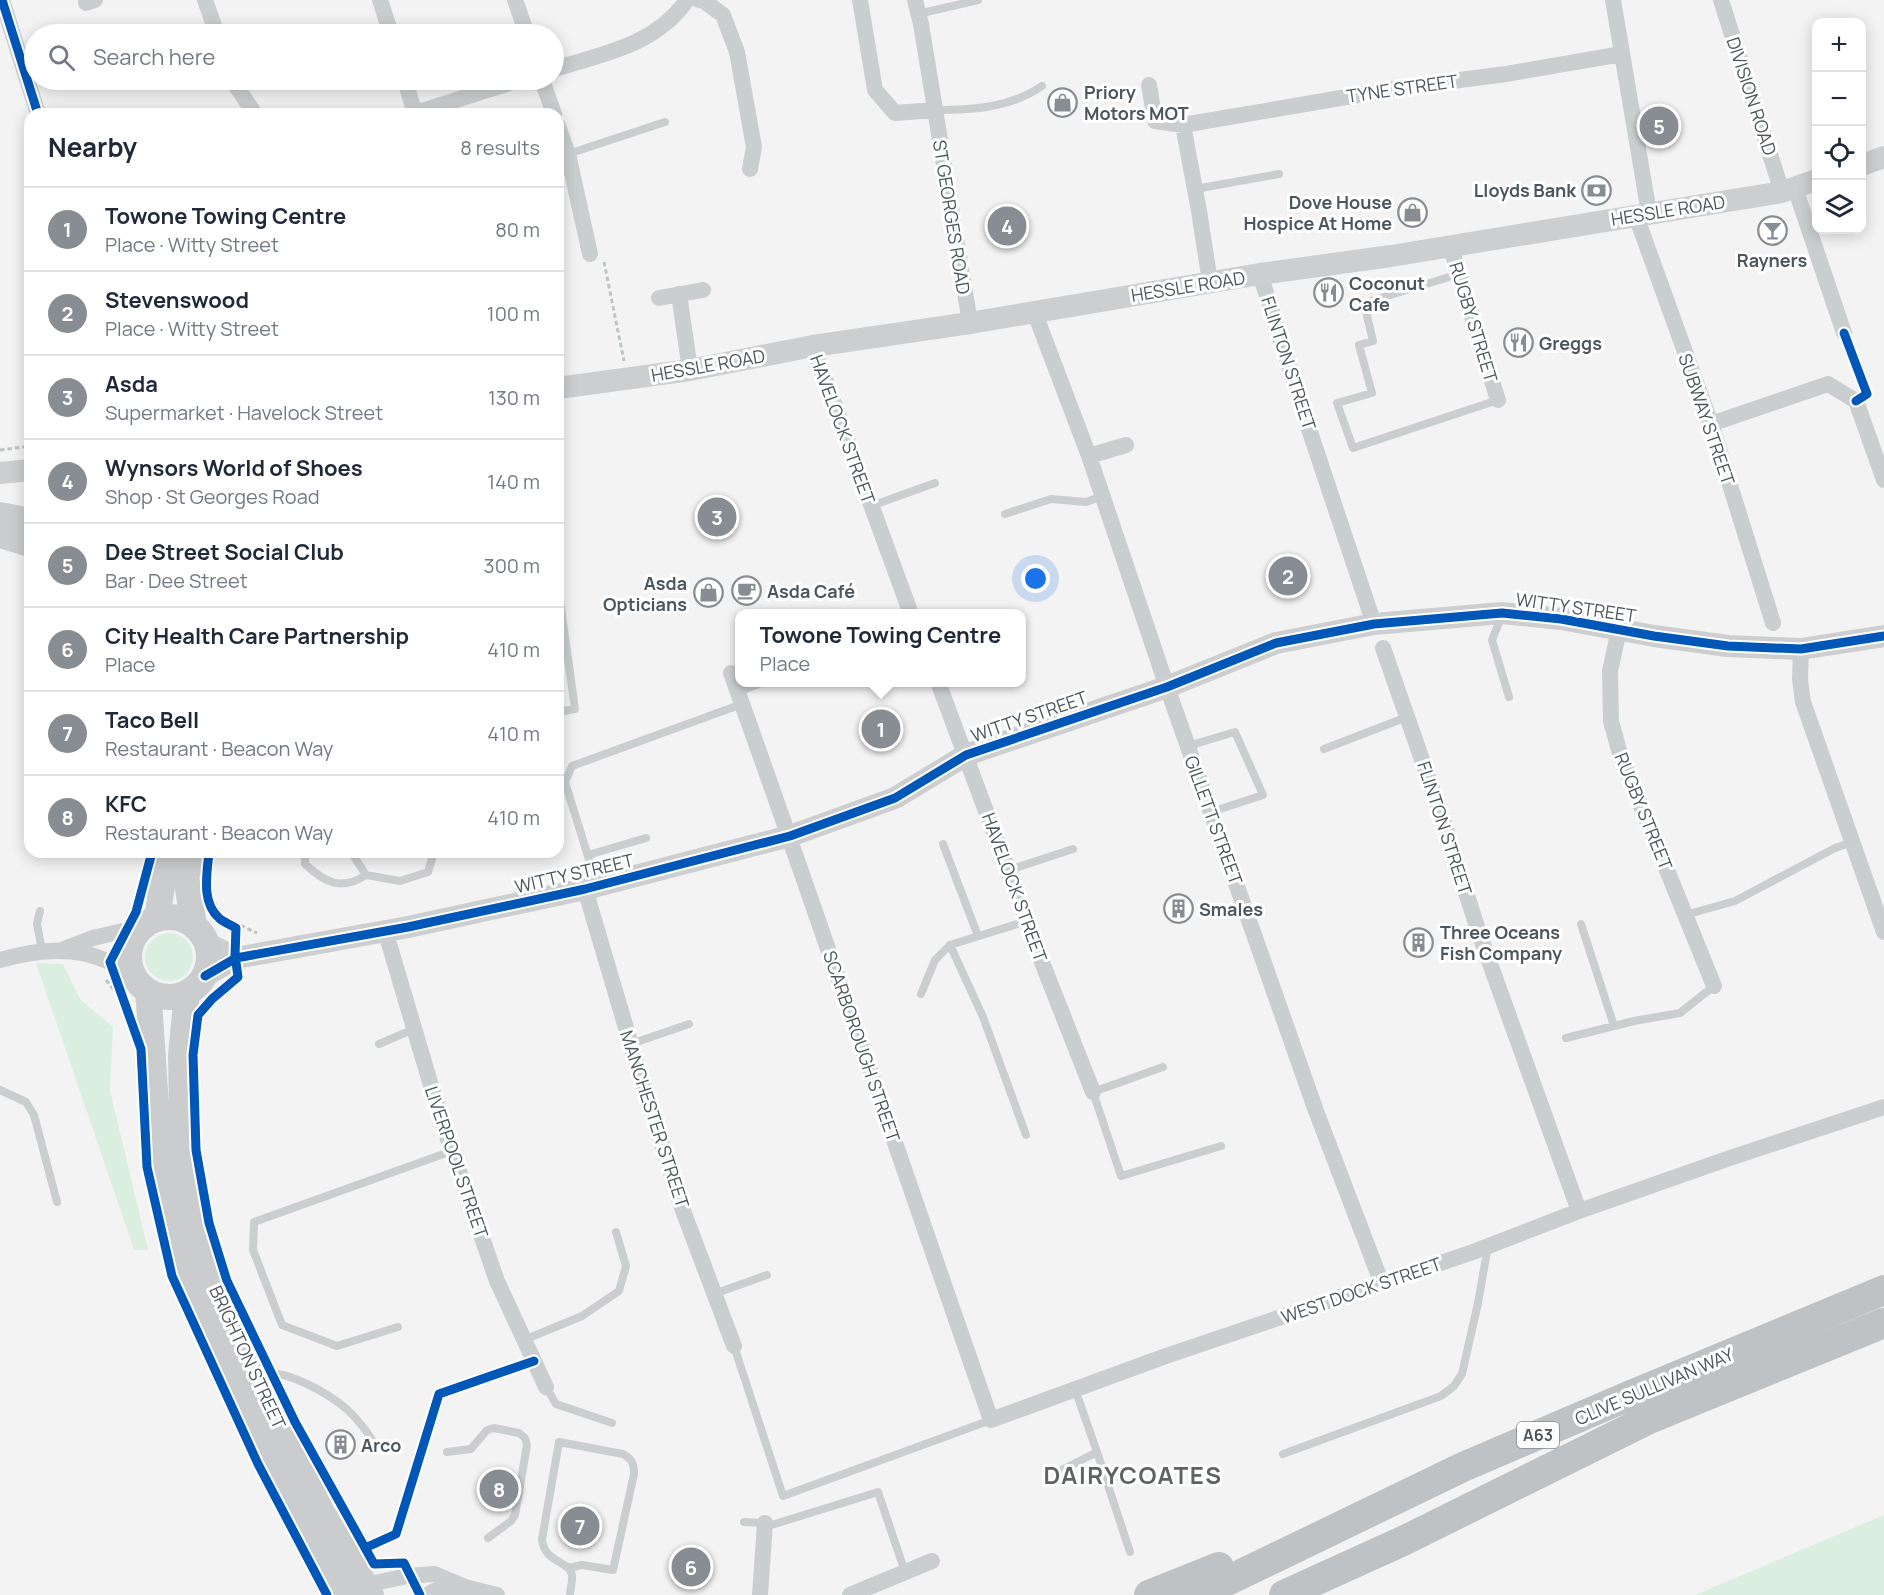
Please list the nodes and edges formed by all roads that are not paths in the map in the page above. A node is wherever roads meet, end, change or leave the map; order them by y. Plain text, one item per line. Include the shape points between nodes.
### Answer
1 (206, 0) edge
2 (380, 0) edge
3 (515, 0) edge
4 (687, 0) edge
5 (699, 0) edge
6 (860, 0) edge
7 (978, 0) edge
8 (1613, 0) edge
9 (1721, 0) edge
10 (2, 6) edge
11 (916, 7) edge
12 (214, 24) edge
13 (388, 24) edge
14 (523, 24) edge
15 (1622, 54) junction
16 (564, 66) edge
17 (24, 72) edge
18 (1149, 85) dead end
19 (1042, 86) dead end
20 (30, 90) edge
21 (239, 90) edge
22 (408, 90) edge
23 (488, 90) edge
24 (546, 90) edge
25 (36, 108) edge
26 (251, 108) edge
27 (412, 108) edge
28 (433, 108) edge
29 (552, 108) edge
30 (935, 110) junction
31 (665, 122) dead end
32 (1183, 125) junction
33 (564, 143) edge
34 (568, 154) junction
35 (1884, 157) edge
36 (1866, 164) edge
37 (750, 169) dead end
38 (1279, 174) dead end
39 (1812, 181) edge
40 (1195, 189) junction
41 (1789, 190) junction
42 (1643, 214) junction
43 (1450, 245) junction
44 (590, 254) road end
45 (1260, 274) junction
46 (1459, 274) junction
47 (1210, 282) junction
48 (703, 290) dead end
49 (679, 294) junction
50 (659, 298) dead end
51 (1034, 312) junction
52 (970, 323) junction
53 (1844, 333) dead end
54 (813, 346) junction
55 (690, 370) junction
56 (564, 387) edge
57 (1498, 400) joint
58 (1711, 424) junction
59 (1126, 445) dead end
60 (1089, 456) junction
61 (24, 471) edge
62 (0, 473) edge
63 (1884, 480) edge
64 (935, 483) dead end
65 (1103, 496) junction
66 (871, 506) junction
67 (1005, 514) dead end
68 (0, 515) edge
69 (24, 520) edge
70 (0, 535) edge
71 (24, 542) edge
72 (909, 609) edge
73 (1502, 613) junction
74 (1773, 623) dead end
75 (1374, 624) junction
76 (564, 629) edge
77 (1619, 630) junction
78 (1884, 636) edge
79 (1383, 648) dead end
80 (1801, 649) junction
81 (731, 673) dead end
82 (735, 684) edge
83 (736, 687) edge
84 (756, 687) edge
85 (940, 687) edge
86 (1167, 687) junction
87 (1509, 697) dead end
88 (740, 698) junction
89 (564, 710) edge
90 (1407, 717) junction
91 (1188, 746) junction
92 (1324, 749) dead end
93 (966, 755) junction
94 (1211, 812) junction
95 (790, 836) junction
96 (646, 838) dead end
97 (1852, 842) junction
98 (943, 844) dead end
99 (1073, 849) dead end
100 (588, 855) junction
101 (165, 858) edge
102 (305, 858) edge
103 (355, 858) edge
104 (432, 858) edge
105 (204, 861) edge
106 (1009, 870) junction
107 (366, 875) junction
108 (591, 887) junction
109 (40, 911) dead end
110 (1685, 915) junction
111 (1027, 921) junction
112 (138, 923) junction
113 (1581, 924) dead end
114 (385, 930) junction
115 (1884, 932) edge
116 (200, 934) junction
117 (978, 936) junction
118 (950, 945) junction
119 (42, 950) junction
120 (60, 950) junction
121 (236, 958) junction
122 (0, 960) edge
123 (196, 984) junction
124 (1714, 986) joint
125 (143, 987) junction
126 (921, 994) dead end
127 (689, 1024) dead end
128 (1614, 1026) junction
129 (414, 1029) junction
130 (1566, 1038) dead end
131 (379, 1044) dead end
132 (631, 1044) junction
133 (1163, 1067) dead end
134 (0, 1090) edge
135 (1093, 1092) junction
136 (1884, 1107) edge
137 (1026, 1136) dead end
138 (1221, 1146) dead end
139 (452, 1151) junction
140 (57, 1202) dead end
141 (1579, 1211) junction
142 (616, 1232) dead end
143 (1488, 1246) junction
144 (767, 1275) dead end
145 (1382, 1284) junction
146 (1884, 1290) edge
147 (714, 1294) junction
148 (1884, 1323) edge
149 (398, 1327) dead end
150 (524, 1340) junction
151 (734, 1346) joint
152 (256, 1381) junction
153 (546, 1387) joint
154 (1075, 1389) junction
155 (991, 1420) junction
156 (612, 1423) dead end
157 (377, 1448) dead end
158 (447, 1452) dead end
159 (1097, 1452) junction
160 (1282, 1454) dead end
161 (1462, 1467) junction
162 (1060, 1471) dead end
163 (744, 1522) dead end
164 (765, 1525) junction
165 (488, 1538) dead end
166 (1403, 1541) junction
167 (1130, 1552) dead end
168 (932, 1561) dead end
169 (568, 1568) junction
170 (905, 1572) junction
171 (465, 1587) junction
172 (360, 1592) edge
173 (428, 1595) edge
174 (497, 1595) edge
175 (570, 1595) edge
176 (760, 1595) edge
177 (850, 1595) edge
178 (1149, 1595) edge
179 (1198, 1595) edge
180 (1284, 1595) edge
181 (1304, 1595) edge

1 - 12 street
2 - 13 street
3 - 14 street
4 - 16 street via 656,32 628,46
5 - 37 street via 723,15 737,52 754,147
6 - 30 street via 875,90 895,113
7 - 11 lane
8 - 15 street, SUBWAY STREET
9 - 41 street, DIVISION ROAD
10 - 17 street
11 - 30 street, ST GEORGES ROAD
15 - 32 street, TYNE STREET
15 - 42 street, SUBWAY STREET
18 - 32 street via 1155,121
19 - 30 lane via 1005,104
20 - 25 street
21 - 26 street
22 - 27 street
23 - 28 street
24 - 29 street
30 - 52 street, ST GEORGES ROAD
31 - 34 lane
32 - 40 street
33 - 34 street
34 - 44 street
35 - 36 street
38 - 40 lane
39 - 41 street, HESSLE ROAD
40 - 47 street
41 - 42 street, HESSLE ROAD
41 - 53 street, DIVISION ROAD
42 - 43 street, HESSLE ROAD
42 - 58 street, SUBWAY STREET
43 - 45 street, HESSLE ROAD
43 - 46 street, RUGBY STREET
45 - 47 street, HESSLE ROAD
45 - 75 street, FLINTON STREET
46 - 57 street, RUGBY STREET
46 - 57 lane via 1364,303 1373,341 1359,345 1372,393 1338,403 1353,448
47 - 51 street, HESSLE ROAD
48 - 49 street
49 - 50 street
49 - 55 street
51 - 52 street, HESSLE ROAD
51 - 60 street, GILLETT STREET
52 - 54 street, HESSLE ROAD
54 - 55 street, HESSLE ROAD
54 - 66 street, HAVELOCK STREET
55 - 56 street, HESSLE ROAD
58 - 63 street via 1828,384 1856,401
58 - 74 street, SUBWAY STREET
59 - 60 street
60 - 65 street, GILLETT STREET
61 - 62 street
64 - 66 lane
65 - 67 lane via 1086,502 1051,499
65 - 86 street, GILLETT STREET
66 - 72 street, HAVELOCK STREET
68 - 69 main road
70 - 71 main road
73 - 75 street, WITTY STREET
73 - 77 street, WITTY STREET
73 - 87 lane via 1492,640
75 - 86 street, WITTY STREET via 1276,643
76 - 89 lane via 575,708
77 - 80 street, WITTY STREET via 1728,646
77 - 110 street, RUGBY STREET via 1610,671 1611,721 1620,754
78 - 80 street, WITTY STREET
79 - 90 street, FLINTON STREET
80 - 97 street via 1803,702
81 - 82 street, SCARBOROUGH STREET
83 - 88 street, SCARBOROUGH STREET
84 - 88 lane
85 - 93 street, HAVELOCK STREET
86 - 91 street, GILLETT STREET
86 - 93 street, WITTY STREET
88 - 95 street, SCARBOROUGH STREET
88 - 100 lane via 572,766 565,782
90 - 92 lane
90 - 141 street, FLINTON STREET via 1483,945
91 - 94 street, GILLETT STREET
91 - 94 lane via 1235,732 1263,795
93 - 95 street, WITTY STREET via 895,798
93 - 106 street, HAVELOCK STREET
94 - 145 street, GILLETT STREET via 1316,1111
95 - 108 street, WITTY STREET
95 - 155 street, SCARBOROUGH STREET
96 - 100 lane
97 - 110 lane via 1735,901
97 - 115 street
98 - 117 lane
99 - 106 lane
100 - 108 lane
101 - 112 main road
102 - 107 lane via 305,864 318,876 340,885 355,883
103 - 107 lane
104 - 107 lane via 428,872 400,881
105 - 116 main road via 186,877
106 - 111 street, HAVELOCK STREET
108 - 114 street, WITTY STREET
108 - 132 street, MANCHESTER STREET
109 - 119 lane via 37,924
110 - 124 street, RUGBY STREET
111 - 117 lane
111 - 135 street, HAVELOCK STREET
112 - 116 main road via 170,917 182,920
112 - 120 street
112 - 125 main road via 129,960
113 - 128 lane
114 - 121 street, WITTY STREET
114 - 129 street, LIVERPOOL STREET
116 - 121 street
116 - 123 main road via 209,954 209,965
117 - 118 lane
118 - 126 lane via 935,960
118 - 137 lane via 983,1017
119 - 120 street
119 - 122 street
120 - 125 street via 110,962
121 - 123 street, WITTY STREET
123 - 125 main road via 174,997 161,996
123 - 152 main road, BRIGHTON STREET via 181,1056 183,1154 213,1285
124 - 128 lane via 1680,1013
125 - 172 main road, BRIGHTON STREET via 162,1162 174,1228 192,1291 224,1370
127 - 132 lane
128 - 130 lane
129 - 131 lane
129 - 139 street, LIVERPOOL STREET
132 - 147 street, MANCHESTER STREET via 682,1208
133 - 135 lane
134 - 140 lane via 26,1102 34,1115
135 - 138 lane via 1121,1176
136 - 141 street, WEST DOCK STREET
139 - 149 lane via 254,1222 253,1250 282,1325 337,1346
139 - 150 street, LIVERPOOL STREET via 497,1281
141 - 143 street, WEST DOCK STREET
142 - 150 lane via 626,1266 619,1291 582,1316
143 - 145 street, WEST DOCK STREET
143 - 160 lane via 1468,1351 1454,1386 1441,1396
144 - 147 lane
145 - 154 street, WEST DOCK STREET
146 - 161 highway, CLIVE SULLIVAN WAY / A63
147 - 151 street, MANCHESTER STREET
148 - 166 highway, CLIVE SULLIVAN WAY / A63 via 1649,1419
150 - 153 street, LIVERPOOL STREET
151 - 155 lane via 783,1496
152 - 157 lane via 275,1374 321,1391 348,1408
152 - 172 main road, BRIGHTON STREET
153 - 156 lane via 556,1404
154 - 155 street, WEST DOCK STREET
154 - 159 lane
158 - 165 lane via 471,1449 494,1428 525,1438 515,1515
159 - 162 lane
159 - 167 lane
161 - 178 highway
161 - 179 highway, CLIVE SULLIVAN WAY / A63
163 - 164 lane
164 - 170 lane via 878,1492
164 - 176 street
166 - 180 highway, CLIVE SULLIVAN WAY / A63
166 - 181 highway
168 - 170 street
169 - 169 lane via 582,1565 614,1570 634,1474 634,1464 623,1454 559,1442 542,1539 548,1555
169 - 175 lane via 572,1575
170 - 177 street
171 - 172 street via 434,1574 407,1576
171 - 173 street
171 - 174 street

